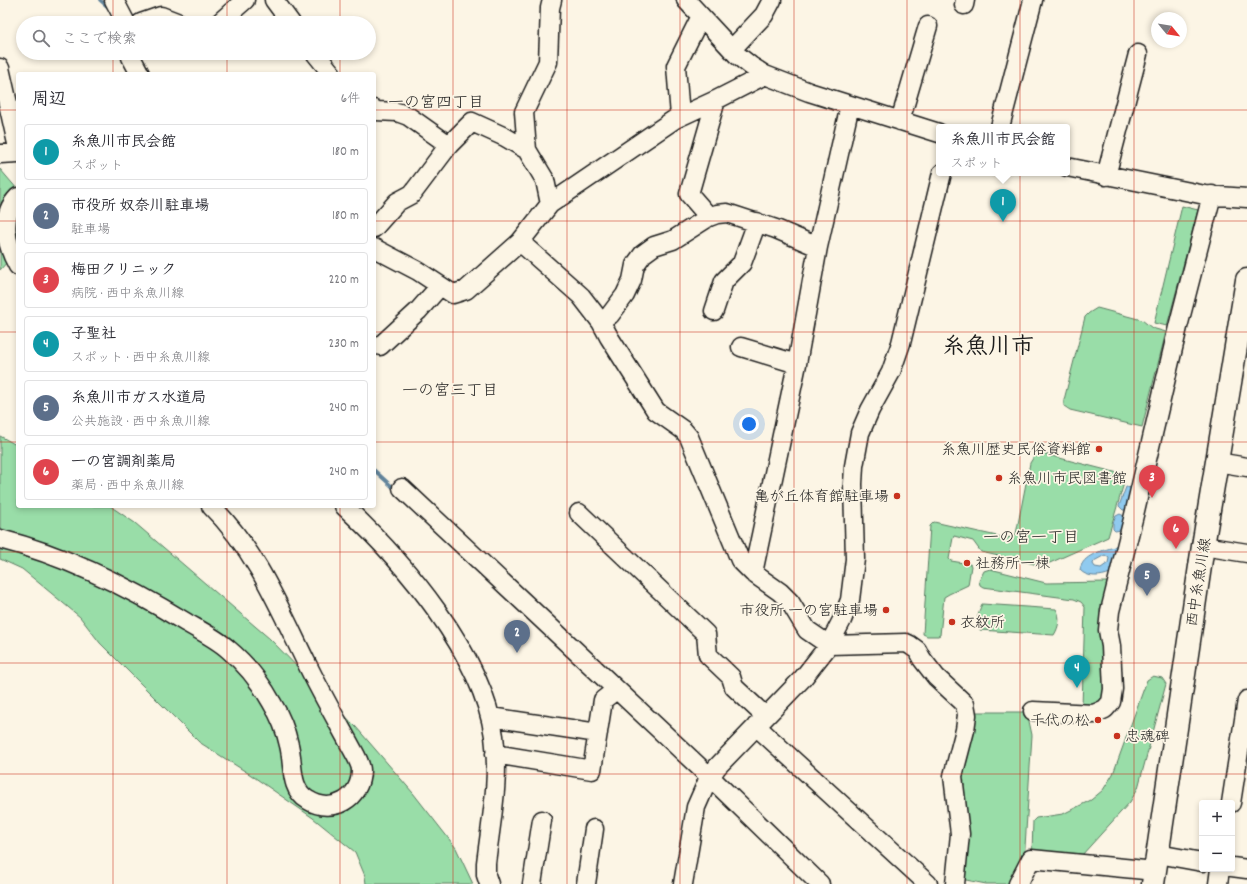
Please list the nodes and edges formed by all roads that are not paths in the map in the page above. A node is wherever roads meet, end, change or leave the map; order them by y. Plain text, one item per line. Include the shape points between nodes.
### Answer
1 (114, 0) edge
2 (274, 0) edge
3 (552, 0) edge
4 (686, 0) edge
5 (772, 0) edge
6 (1033, 0) edge
7 (240, 2) edge
8 (122, 16) edge
9 (226, 16) edge
10 (286, 16) edge
11 (701, 16) junction
12 (928, 26) dead end
13 (732, 49) junction
14 (1138, 54) dead end
15 (133, 60) edge
16 (321, 60) edge
17 (0, 68) edge
18 (139, 72) edge
19 (330, 72) edge
20 (765, 75) junction
21 (716, 100) junction
22 (850, 105) junction
23 (376, 111) edge
24 (680, 116) junction
25 (900, 121) junction
26 (1001, 124) edge
27 (936, 132) edge
28 (16, 139) edge
29 (449, 145) junction
30 (527, 150) junction
31 (16, 153) edge
32 (0, 154) edge
33 (1070, 168) edge
34 (941, 176) edge
35 (1106, 176) junction
36 (1212, 195) junction
37 (16, 198) edge
38 (1247, 198) edge
39 (550, 204) junction
40 (709, 217) junction
41 (757, 222) junction
42 (376, 226) edge
43 (520, 242) junction
44 (818, 247) junction
45 (376, 249) edge
46 (16, 262) edge
47 (1247, 280) edge
48 (440, 286) junction
49 (714, 310) dead end
50 (601, 322) junction
51 (1242, 343) edge
52 (380, 346) dead end
53 (741, 347) dead end
54 (797, 364) junction
55 (1217, 462) junction
56 (1247, 467) edge
57 (402, 488) dead end
58 (213, 508) edge
59 (346, 508) edge
60 (579, 513) dead end
61 (0, 539) edge
62 (1203, 546) junction
63 (1247, 553) edge
64 (753, 573) junction
65 (829, 645) junction
66 (616, 690) junction
67 (1247, 700) edge
68 (1033, 711) dead end
69 (490, 717) junction
70 (761, 721) junction
71 (598, 733) junction
72 (495, 754) junction
73 (710, 777) junction
74 (1231, 800) edge
75 (542, 820) dead end
76 (594, 829) dead end
77 (1199, 863) edge
78 (1235, 867) edge
79 (1247, 869) edge
80 (1155, 870) edge
81 (1220, 872) edge
82 (489, 884) edge
83 (532, 884) edge
84 (586, 884) edge
85 (683, 884) edge
86 (820, 884) edge
87 (928, 884) edge
88 (955, 884) edge
89 (1018, 884) edge
90 (1218, 884) edge

1 - 8 street
2 - 10 street
3 - 30 street via 548,62 524,112
4 - 11 street
5 - 13 street via 764,15
6 - 26 street
7 - 9 street
11 - 13 street
11 - 24 street via 676,66
12 - 25 street
13 - 20 street
14 - 35 street
15 - 18 street
16 - 19 street
17 - 28 street
20 - 21 street
20 - 22 street
21 - 24 street
21 - 40 street via 689,194
22 - 25 street
22 - 44 street
23 - 29 street via 397,112 408,116
24 - 39 street
25 - 27 street
29 - 30 street via 472,122
29 - 42 street via 412,194 397,202
30 - 39 street via 545,180
31 - 32 street
33 - 35 street
34 - 65 street via 901,343 891,372 860,433 853,484 856,547 853,580 850,600
35 - 36 street
36 - 38 street
36 - 68 street via 1110,611 1108,630 1113,689 1111,702 1105,709 1094,714
37 - 46 street via 4,209 0,230
39 - 43 street
40 - 41 street via 727,213
40 - 50 street via 673,240 654,246 643,254 635,265 626,294
41 - 44 street
41 - 49 street via 742,264 724,281
43 - 48 street via 466,290 452,294
43 - 50 street via 581,296
44 - 54 street
45 - 48 street
47 - 51 main road, 西中糸魚川線
48 - 52 street via 418,311
50 - 64 street via 656,411 689,437 740,560
51 - 55 main road, 西中糸魚川線
53 - 54 street
54 - 64 street
55 - 56 street
55 - 62 main road, 西中糸魚川線
57 - 66 street
58 - 61 street via 245,546 270,588 356,756 361,769 359,784 353,794 342,802 331,806 319,806 298,792 294,782 289,745 273,704 250,671 227,648 142,596 91,571 35,549
59 - 69 street via 398,561 449,629 467,658
60 - 70 street via 706,634 708,655 731,678 734,687
62 - 63 street
62 - 80 main road, 西中糸魚川線
64 - 65 street via 780,592 790,602 807,630
65 - 70 street via 803,678
65 - 88 street via 910,644 936,677 965,704 965,730 953,776 960,834
66 - 71 street via 603,700
66 - 73 street
67 - 74 street
69 - 71 street
69 - 72 street
70 - 73 street
70 - 87 street
71 - 72 street via 592,770
72 - 82 street via 496,783 486,863
73 - 85 street via 696,807
73 - 86 street
75 - 83 street
76 - 84 street
77 - 80 street
78 - 79 street
80 - 89 street via 1031,859
81 - 90 street

